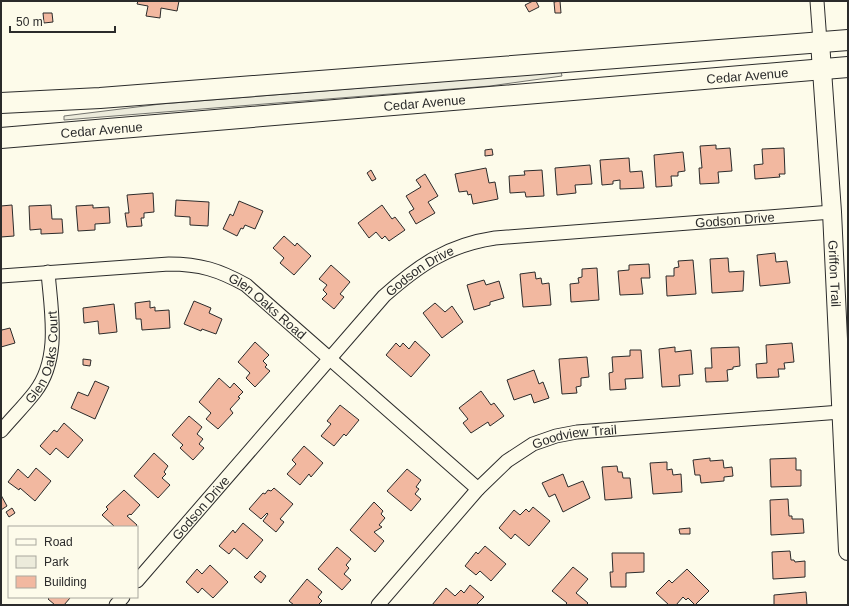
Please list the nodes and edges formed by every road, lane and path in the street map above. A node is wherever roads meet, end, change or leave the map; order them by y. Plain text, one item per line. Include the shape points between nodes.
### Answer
1 (817, 1) edge
2 (848, 40) edge
3 (820, 42) junction
4 (848, 67) edge
5 (822, 69) junction
6 (1, 103) edge
7 (1, 138) edge
8 (832, 212) junction
9 (48, 272) junction
10 (1, 276) edge
11 (331, 359) junction
12 (841, 412) junction
13 (1, 431) edge
14 (478, 489) junction
15 (848, 551) edge
16 (138, 580) edge
17 (378, 605) edge

1 - 3 street
2 - 3 main road, Cedar Avenue
3 - 5 street, Griffon Trail
3 - 6 main road, Cedar Avenue via 100,98
4 - 5 main road, Cedar Avenue
5 - 7 main road, Cedar Avenue
5 - 8 street, Griffon Trail
8 - 11 street, Godson Drive via 503,237 469,243 446,251 408,274 384,296
8 - 12 street, Griffon Trail
9 - 10 street, Glen Oaks Road
9 - 11 street, Glen Oaks Road via 169,264 191,264 210,268 246,285
9 - 13 street, Glen Oaks Court via 52,352 36,390
11 - 14 street, Glen Oaks Road
11 - 16 street, Godson Drive
12 - 14 street, Goodview Trail via 577,432 556,436 525,448 507,461
12 - 15 street, Griffon Trail
14 - 17 street, Goodview Trail

